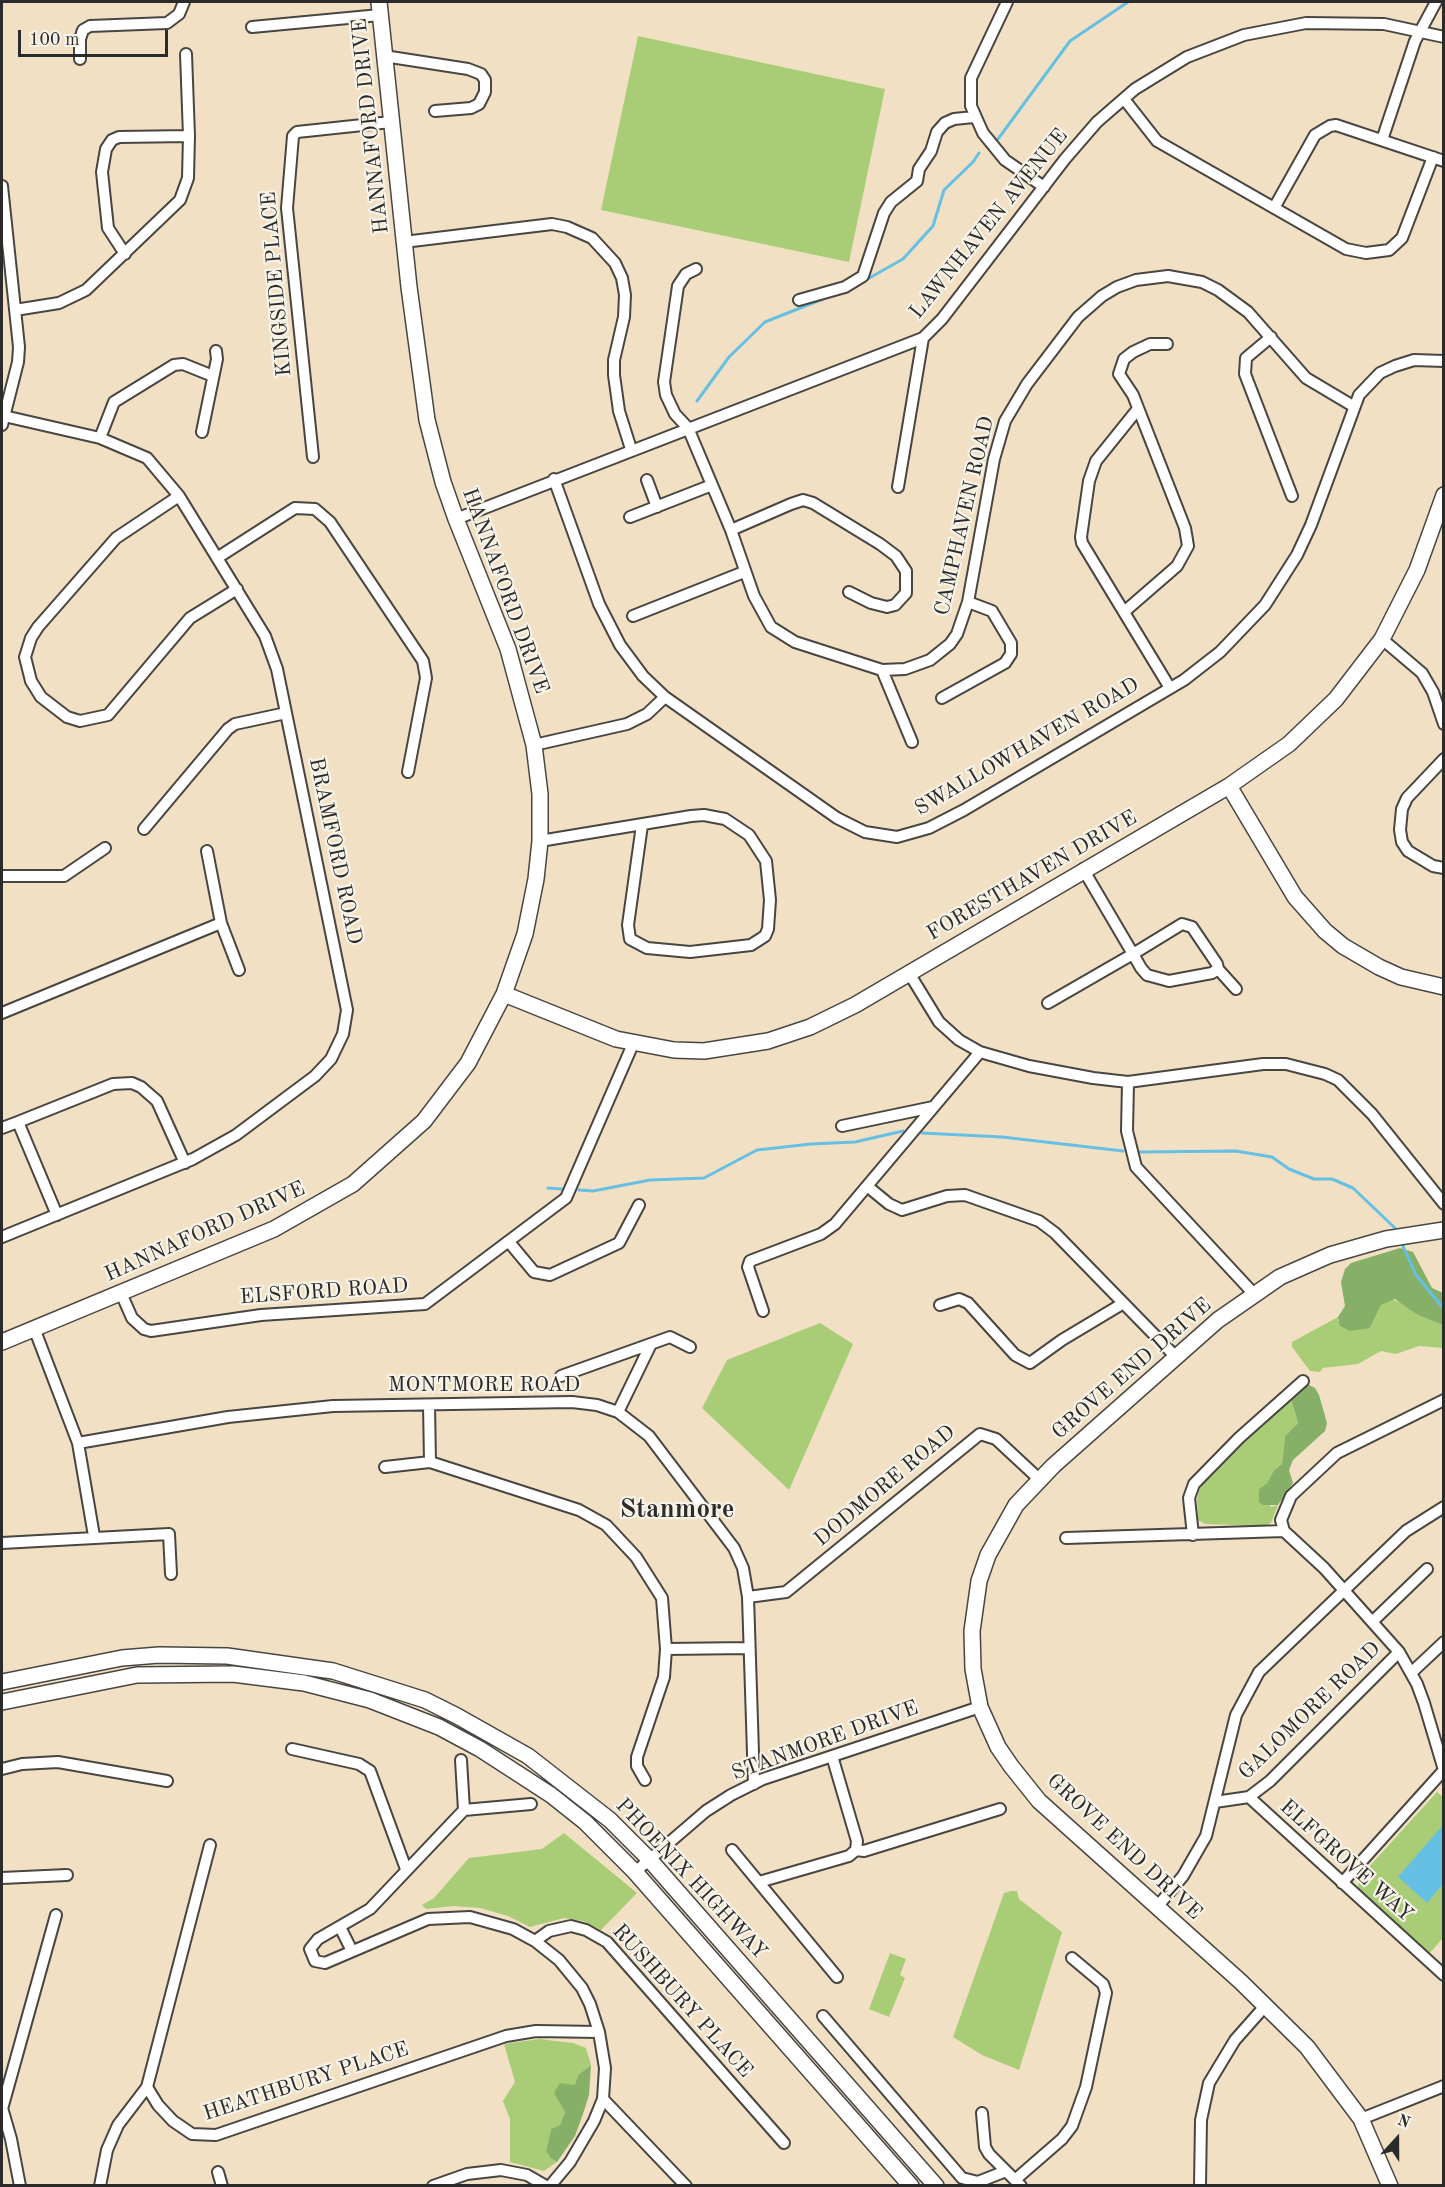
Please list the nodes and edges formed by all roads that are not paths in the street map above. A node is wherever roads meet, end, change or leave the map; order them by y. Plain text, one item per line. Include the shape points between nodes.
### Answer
1 (184, 2) edge
2 (1007, 2) edge
3 (1436, 2) edge
4 (379, 8) edge
5 (252, 27) dead end
6 (1420, 31) junction
7 (1443, 37) edge
8 (186, 54) dead end
9 (384, 56) junction
10 (80, 59) dead end
11 (1124, 99) junction
12 (435, 111) dead end
13 (974, 117) junction
14 (391, 122) junction
15 (189, 136) junction
16 (1382, 140) junction
17 (1438, 159) edge
18 (2, 186) edge
19 (1044, 187) junction
20 (1274, 208) junction
21 (404, 242) junction
22 (125, 254) junction
23 (696, 269) dead end
24 (799, 300) dead end
25 (15, 310) junction
26 (1271, 337) junction
27 (923, 338) junction
28 (1167, 344) dead end
29 (216, 355) dead end
30 (1443, 361) edge
31 (213, 376) junction
32 (1353, 406) junction
33 (1137, 410) junction
34 (3, 420) edge
35 (202, 427) dead end
36 (688, 428) junction
37 (100, 438) junction
38 (631, 449) junction
39 (313, 457) dead end
40 (554, 479) junction
41 (647, 480) dead end
42 (712, 485) junction
43 (898, 487) dead end
44 (1443, 495) edge
45 (179, 496) junction
46 (1292, 496) dead end
47 (657, 507) junction
48 (630, 518) dead end
49 (456, 519) junction
50 (731, 530) junction
51 (217, 558) junction
52 (744, 572) junction
53 (237, 590) junction
54 (849, 592) dead end
55 (968, 602) junction
56 (1124, 612) junction
57 (633, 616) dead end
58 (1382, 639) junction
59 (882, 670) junction
60 (1170, 688) junction
61 (665, 697) junction
62 (942, 698) dead end
63 (286, 713) junction
64 (1443, 724) edge
65 (912, 742) dead end
66 (534, 745) junction
67 (1443, 759) edge
68 (408, 772) dead end
69 (1228, 786) junction
70 (642, 825) junction
71 (144, 829) dead end
72 (540, 841) junction
73 (105, 848) dead end
74 (207, 851) dead end
75 (1443, 868) edge
76 (1083, 869) junction
77 (2, 876) edge
78 (220, 923) junction
79 (1133, 954) junction
80 (1218, 969) junction
81 (239, 970) dead end
82 (909, 973) junction
83 (1443, 987) edge
84 (1236, 989) dead end
85 (504, 994) junction
86 (1048, 1003) dead end
87 (2, 1012) edge
88 (633, 1044) junction
89 (980, 1052) junction
90 (1128, 1082) junction
91 (933, 1107) junction
92 (18, 1122) junction
93 (842, 1126) dead end
94 (2, 1128) edge
95 (185, 1163) junction
96 (867, 1186) junction
97 (1443, 1204) edge
98 (639, 1205) dead end
99 (57, 1215) junction
100 (1443, 1230) edge
101 (2, 1238) edge
102 (509, 1242) junction
103 (121, 1293) junction
104 (1254, 1294) junction
105 (1122, 1304) junction
106 (940, 1305) dead end
107 (763, 1311) dead end
108 (34, 1328) junction
109 (2, 1342) edge
110 (651, 1344) junction
111 (690, 1347) dead end
112 (1176, 1357) junction
113 (561, 1376) dead end
114 (1303, 1381) dead end
115 (1443, 1400) edge
116 (429, 1405) junction
117 (618, 1412) junction
118 (78, 1443) junction
119 (430, 1462) junction
120 (385, 1467) dead end
121 (1039, 1479) junction
122 (1443, 1507) edge
123 (1284, 1532) junction
124 (1193, 1535) junction
125 (94, 1536) junction
126 (1066, 1538) dead end
127 (2, 1543) edge
128 (1427, 1569) dead end
129 (171, 1574) dead end
130 (1344, 1590) junction
131 (748, 1598) junction
132 (1373, 1621) junction
133 (1443, 1642) edge
134 (749, 1648) junction
135 (666, 1649) junction
136 (1399, 1652) junction
137 (1411, 1673) junction
138 (2, 1682) edge
139 (2, 1702) edge
140 (980, 1707) junction
141 (292, 1749) dead end
142 (832, 1756) junction
143 (461, 1760) dead end
144 (2, 1769) edge
145 (1443, 1770) edge
146 (645, 1780) dead end
147 (167, 1781) dead end
148 (754, 1784) junction
149 (1249, 1797) junction
150 (1215, 1802) junction
151 (531, 1804) dead end
152 (1000, 1809) dead end
153 (464, 1810) junction
154 (210, 1845) dead end
155 (732, 1850) dead end
156 (856, 1850) junction
157 (649, 1859) junction
158 (406, 1869) junction
159 (635, 1872) junction
160 (67, 1875) dead end
161 (2, 1878) edge
162 (759, 1882) junction
163 (1342, 1883) junction
164 (1157, 1907) junction
165 (56, 1915) dead end
166 (340, 1927) junction
167 (535, 1941) junction
168 (352, 1951) junction
169 (1072, 1958) dead end
170 (1443, 1976) edge
171 (837, 1977) dead end
172 (1266, 2006) junction
173 (823, 2016) dead end
174 (599, 2032) junction
175 (1443, 2086) edge
176 (147, 2087) junction
177 (603, 2099) junction
178 (2, 2108) edge
179 (982, 2114) dead end
180 (1361, 2119) junction
181 (784, 2143) dead end
182 (1006, 2171) junction
183 (218, 2172) dead end
184 (1018, 2182) edge
185 (20, 2186) edge
186 (100, 2186) edge
187 (222, 2186) edge
188 (433, 2186) edge
189 (548, 2186) edge
190 (686, 2186) edge
191 (911, 2186) edge
192 (936, 2186) edge
193 (1200, 2186) edge
194 (1390, 2186) edge

1 - 10 street via 179,14 167,23 90,26 83,30 80,39
2 - 13 street via 971,78 970,106
3 - 6 street
4 - 5 street
4 - 9 street, HANNAFORD DRIVE
6 - 7 street, LAWNHAVEN AVENUE
6 - 11 street, LAWNHAVEN AVENUE via 1354,22 1272,28 1203,49 1151,78
6 - 16 street
8 - 15 street
9 - 12 street via 481,74 485,92 479,104
9 - 14 street, HANNAFORD DRIVE
11 - 19 street, LAWNHAVEN AVENUE via 1083,137
11 - 20 street via 1157,141
13 - 19 street via 1005,160
13 - 24 street via 954,119 937,132 917,181 891,202 884,213 863,276 845,286
14 - 21 street, HANNAFORD DRIVE
14 - 39 street, KINGSIDE PLACE via 297,132 294,136 287,208
15 - 22 street via 188,178 180,200
15 - 22 street via 119,137 106,149 102,172 108,228
16 - 17 street
16 - 20 street via 1336,125 1323,128 1315,135
17 - 20 street via 1402,238 1380,253 1346,249
18 - 25 street
19 - 27 street, LAWNHAVEN AVENUE
21 - 38 street via 552,224 592,238 615,263 622,278 624,317 614,375
21 - 49 street, HANNAFORD DRIVE via 427,420
22 - 25 street via 75,297
23 - 36 street, CAMPHAVEN ROAD via 678,286 664,382 669,404
25 - 34 street via 18,362
26 - 32 street, CAMPHAVEN ROAD via 1306,378
26 - 46 street via 1246,358 1245,374
26 - 55 street, CAMPHAVEN ROAD via 1248,312 1218,290 1185,278 1136,280 1090,305 1027,384 1005,421 994,459
27 - 36 street, LAWNHAVEN AVENUE
27 - 43 street
28 - 33 street via 1144,346 1120,366 1119,374 1133,395
29 - 31 street
30 - 32 street, SWALLOWHAVEN ROAD via 1414,360 1380,373 1367,384
31 - 35 street
31 - 37 street via 183,364 174,365 114,402
32 - 60 street, SWALLOWHAVEN ROAD via 1311,525 1278,587 1240,634
33 - 56 street via 1096,461 1081,528 1082,543
33 - 56 street via 1185,528 1188,546 1177,566
34 - 37 street, BRAMFORD ROAD
36 - 38 street, LAWNHAVEN AVENUE
36 - 42 street, CAMPHAVEN ROAD
37 - 45 street, BRAMFORD ROAD via 147,458
38 - 40 street, LAWNHAVEN AVENUE
40 - 49 street, LAWNHAVEN AVENUE
40 - 61 street, SWALLOWHAVEN ROAD via 609,624 643,676
41 - 47 street
42 - 47 street
42 - 50 street, CAMPHAVEN ROAD
44 - 58 street, FORESTHAVEN DRIVE via 1417,570
45 - 51 street, BRAMFORD ROAD
45 - 53 street via 116,538 38,627 25,657 31,681 41,697 67,717 80,721 108,715 190,618
47 - 48 street
49 - 66 street, HANNAFORD DRIVE via 508,649
50 - 52 street, CAMPHAVEN ROAD
50 - 54 street via 803,500 813,503 880,544 896,556 906,571 906,593 896,605 871,603
51 - 53 street, BRAMFORD ROAD
51 - 68 street via 295,508 315,509 330,522 423,661 426,678
52 - 57 street
52 - 59 street, CAMPHAVEN ROAD via 764,616 780,634
53 - 63 street, BRAMFORD ROAD via 273,656
55 - 59 street, CAMPHAVEN ROAD via 957,634 940,653 917,666
55 - 62 street via 992,611 1011,643 1011,654 1005,663
56 - 60 street
58 - 64 street via 1422,673
58 - 69 street, FORESTHAVEN DRIVE via 1317,718 1289,744
59 - 65 street
60 - 61 street, SWALLOWHAVEN ROAD via 956,814 897,837 865,832 837,818
61 - 66 street via 647,714 627,724
63 - 71 street via 228,729
63 - 95 street, BRAMFORD ROAD via 342,978 346,1021 339,1046 315,1076 236,1135
66 - 72 street, HANNAFORD DRIVE
67 - 75 street via 1407,798 1400,830 1408,851
69 - 76 street, FORESTHAVEN DRIVE
69 - 83 street via 1295,897 1325,931 1379,967
70 - 70 street via 704,815 725,819 749,835 769,873 765,936 735,949 690,952 647,948 630,939 628,926
70 - 72 street
72 - 85 street, HANNAFORD DRIVE via 531,907
73 - 77 street via 64,876
74 - 78 street
76 - 79 street
76 - 82 street, FORESTHAVEN DRIVE
78 - 81 street
78 - 87 street
79 - 80 street via 1144,972 1156,980 1192,978
79 - 80 street via 1185,924 1195,930
79 - 86 street
80 - 84 street
82 - 88 street, FORESTHAVEN DRIVE via 831,1017 768,1041 704,1051
82 - 89 street via 939,1022
85 - 88 street, FORESTHAVEN DRIVE
85 - 103 street, HANNAFORD DRIVE via 468,1063 424,1121 353,1184 274,1229
88 - 102 street, ELSFORD ROAD via 568,1194
89 - 90 street via 1029,1066
89 - 91 street
90 - 97 street via 1263,1064 1286,1064 1325,1074 1338,1080 1372,1114
90 - 104 street via 1126,1131 1136,1167
91 - 93 street
91 - 96 street
92 - 94 street
92 - 95 street via 113,1084 132,1083 157,1101
92 - 99 street
95 - 99 street, BRAMFORD ROAD
96 - 105 street via 902,1210 947,1196 965,1195 1039,1221
96 - 107 street via 828,1229 750,1261 748,1267
98 - 102 street via 619,1244 550,1275 534,1272
99 - 101 street, BRAMFORD ROAD
100 - 104 street, GROVE END DRIVE via 1357,1246 1306,1265
102 - 103 street, ELSFORD ROAD via 430,1300 416,1305 261,1315 151,1331 132,1318
103 - 108 street, HANNAFORD DRIVE
104 - 112 street, GROVE END DRIVE
105 - 106 street via 1030,1363 1015,1355 969,1303 959,1299
105 - 112 street
108 - 109 street, HANNAFORD DRIVE
108 - 118 street
110 - 111 street via 670,1337
110 - 113 street
110 - 117 street
112 - 121 street, GROVE END DRIVE
114 - 124 street via 1194,1484 1189,1498
115 - 123 street via 1337,1453 1291,1496 1282,1513
116 - 117 street, MONTMORE ROAD via 579,1402
116 - 118 street, MONTMORE ROAD via 272,1411
116 - 119 street
117 - 131 street, MONTMORE ROAD via 649,1436 734,1548 743,1568
118 - 125 street
119 - 120 street
119 - 135 street via 579,1510 606,1525 636,1557 660,1593
121 - 131 street, DODMORE ROAD via 996,1439 980,1434 786,1592
121 - 140 street, GROVE END DRIVE via 1004,1524 979,1581 973,1609 972,1656
122 - 130 street via 1406,1531
123 - 124 street
123 - 130 street, GALOMORE ROAD
124 - 126 street
125 - 127 street
125 - 129 street via 169,1534
128 - 132 street, GALOMORE ROAD
130 - 132 street, GALOMORE ROAD
130 - 150 street via 1259,1672 1230,1732
131 - 134 street, MONTMORE ROAD
132 - 136 street, GALOMORE ROAD
133 - 137 street
134 - 135 street
134 - 148 street, MONTMORE ROAD
135 - 146 street via 664,1677 637,1757
136 - 137 street, GALOMORE ROAD
136 - 149 street, GALOMORE ROAD via 1270,1781
137 - 145 street, GALOMORE ROAD
138 - 157 street, PHOENIX HIGHWAY via 86,1664 159,1655 228,1656 333,1671 425,1700 519,1751 588,1801
139 - 159 street, PHOENIX HIGHWAY via 105,1680 166,1673 232,1674 337,1691 439,1727 516,1770 585,1822
140 - 142 street, STANMORE DRIVE
140 - 164 street, GROVE END DRIVE via 998,1747 1035,1796
141 - 158 street via 359,1764 370,1771
142 - 148 street, STANMORE DRIVE
142 - 156 street
143 - 153 street
144 - 147 street via 58,1762
145 - 163 street
148 - 157 street, STANMORE DRIVE via 706,1811
149 - 150 street, ELFGROVE WAY
149 - 163 street, ELFGROVE WAY
150 - 164 street via 1211,1823 1197,1853
151 - 153 street
152 - 156 street via 864,1851
153 - 158 street
154 - 176 street
155 - 162 street
156 - 162 street via 849,1856
157 - 159 street, STANMORE DRIVE
157 - 192 street, PHOENIX HIGHWAY
158 - 166 street via 370,1909
159 - 191 street, PHOENIX HIGHWAY
160 - 161 street
162 - 171 street
163 - 170 street, ELFGROVE WAY
164 - 172 street, GROVE END DRIVE
165 - 178 street
166 - 168 street
166 - 168 street via 312,1944 310,1955 325,1963
167 - 168 street via 492,1922 449,1916 411,1925
167 - 174 street via 559,1960 582,1988
167 - 181 street, RUSHBURY PLACE via 549,1930 571,1926 607,1942
169 - 184 street via 1103,1984 1106,1993 1086,2087 1072,2126
172 - 180 street, GROVE END DRIVE via 1331,2076
172 - 193 street via 1235,2040 1209,2083 1202,2120
173 - 182 street via 962,2178 978,2182
174 - 176 street, HEATHBURY PLACE via 536,2031 506,2036 216,2135 199,2136 182,2128 158,2105
174 - 177 street via 605,2068
175 - 180 street
176 - 186 street via 118,2125 107,2150
177 - 189 street via 580,2147
177 - 190 street
178 - 185 street
179 - 182 street via 986,2147
180 - 194 street, GROVE END DRIVE
182 - 184 street
183 - 187 street
188 - 189 street via 467,2174 501,2170 527,2175

